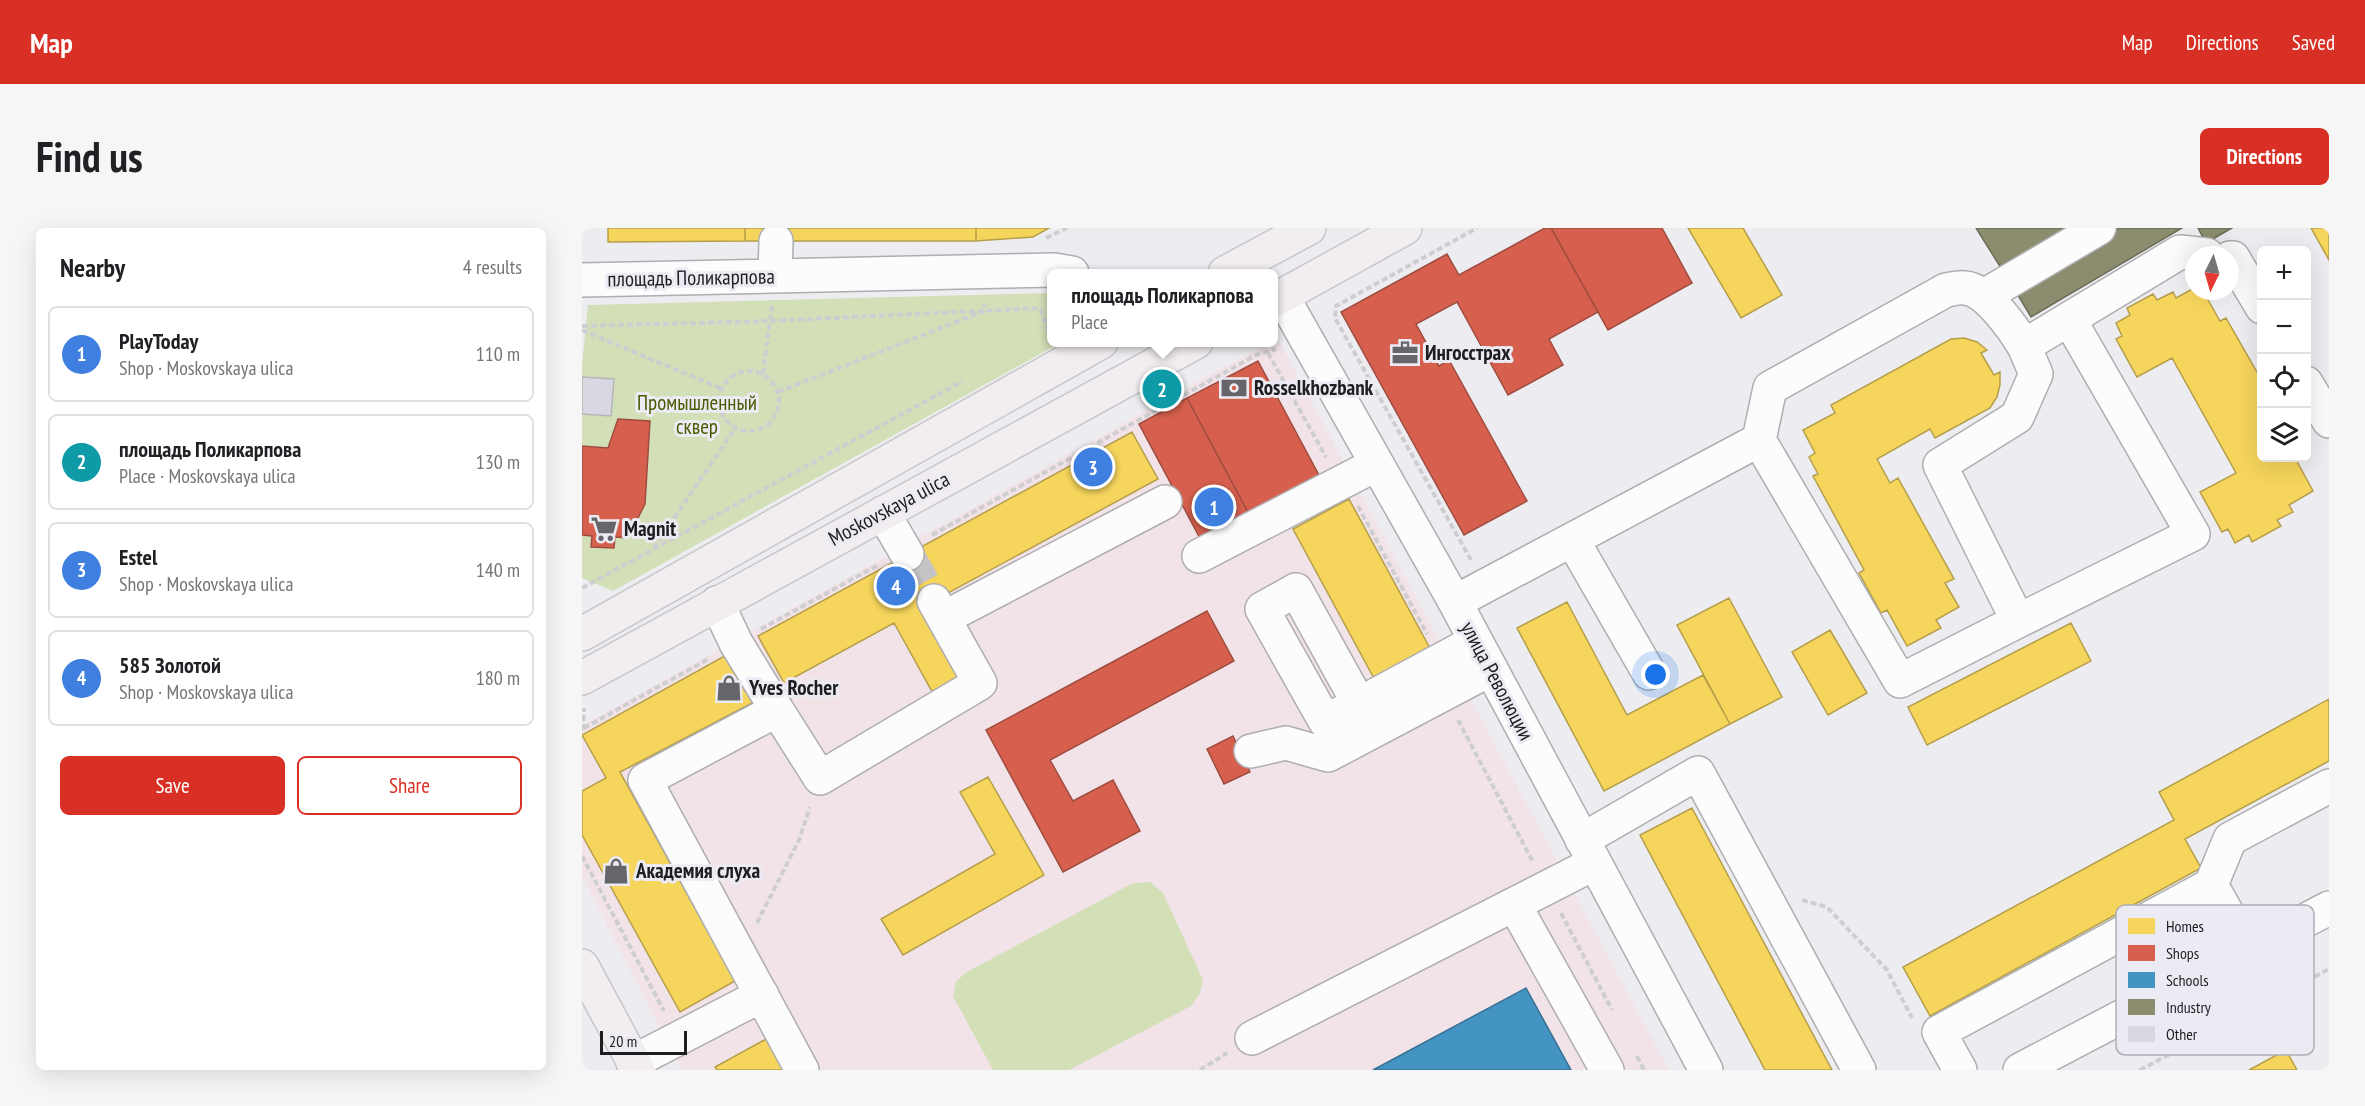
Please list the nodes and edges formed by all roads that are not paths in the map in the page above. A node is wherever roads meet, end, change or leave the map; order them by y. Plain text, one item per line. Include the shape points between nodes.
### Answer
1 (1309, 228) edge
2 (1404, 228) edge
3 (2099, 228) edge
4 (776, 241) dead end
5 (2185, 253) edge
6 (2239, 268) edge
7 (1270, 269) edge
8 (1276, 269) edge
9 (1047, 270) edge
10 (775, 276) junction
11 (582, 280) edge
12 (1278, 291) edge
13 (1984, 296) junction
14 (2258, 300) edge
15 (2069, 319) junction
16 (2024, 346) junction
17 (1092, 347) edge
18 (1187, 347) edge
19 (2311, 390) edge
20 (2329, 421) edge
21 (1759, 440) junction
22 (1377, 464) junction
23 (1165, 502) dead end
24 (883, 513) junction
25 (1573, 541) junction
26 (906, 552) tunnel mouth
27 (1199, 556) dead end
28 (1455, 602) junction
29 (717, 603) junction
30 (2018, 621) junction
31 (582, 634) edge
32 (1476, 641) junction
33 (1491, 669) junction
34 (1649, 673) dead end
35 (582, 678) edge
36 (1359, 704) dead end
37 (777, 710) junction
38 (1251, 751) dead end
39 (2329, 786) edge
40 (1589, 851) junction
41 (2211, 885) junction
42 (2174, 905) edge
43 (2222, 905) edge
44 (1515, 906) junction
45 (2329, 908) edge
46 (2314, 916) edge
47 (2116, 936) edge
48 (582, 966) edge
49 (762, 995) junction
50 (2116, 1019) edge
51 (1252, 1038) dead end
52 (636, 1066) edge
53 (802, 1070) edge
54 (1607, 1070) edge
55 (1706, 1070) edge
56 (1859, 1070) edge
57 (1960, 1070) edge
58 (2020, 1070) edge

1 - 7 main road
2 - 8 main road
3 - 13 street
4 - 10 street
5 - 15 street
6 - 14 street
9 - 10 street, площадь Поликарпова
10 - 11 street, площадь Поликарпова
12 - 22 street, улица Революции
13 - 16 street
13 - 21 street via 1966,288 1946,290 1770,388
15 - 16 street
15 - 30 street via 2193,534
16 - 30 street via 2037,374 2017,417 1940,465
17 - 31 main road, Moskovskaya ulica
18 - 24 main road, Moskovskaya ulica
19 - 20 street
21 - 25 street
21 - 30 street via 1900,681
22 - 27 street
22 - 28 street, улица Революции
23 - 37 street via 939,609 980,683 820,778
24 - 26 street
24 - 29 main road, Moskovskaya ulica
25 - 28 street
25 - 34 street
28 - 32 street, улица Революции
29 - 35 main road, Moskovskaya ulica
29 - 37 street
32 - 33 street, улица Революции
32 - 36 street
33 - 38 street via 1328,755 1286,743
33 - 40 street, улица Революции
37 - 49 street via 645,780
39 - 41 street via 2230,838
40 - 44 street
40 - 55 street, улица Революции
40 - 56 street via 1698,773
41 - 42 street
41 - 43 street
44 - 51 street
44 - 54 street
45 - 46 street
47 - 57 street via 1938,1032
48 - 52 main road
49 - 52 street
49 - 53 street
50 - 58 street

